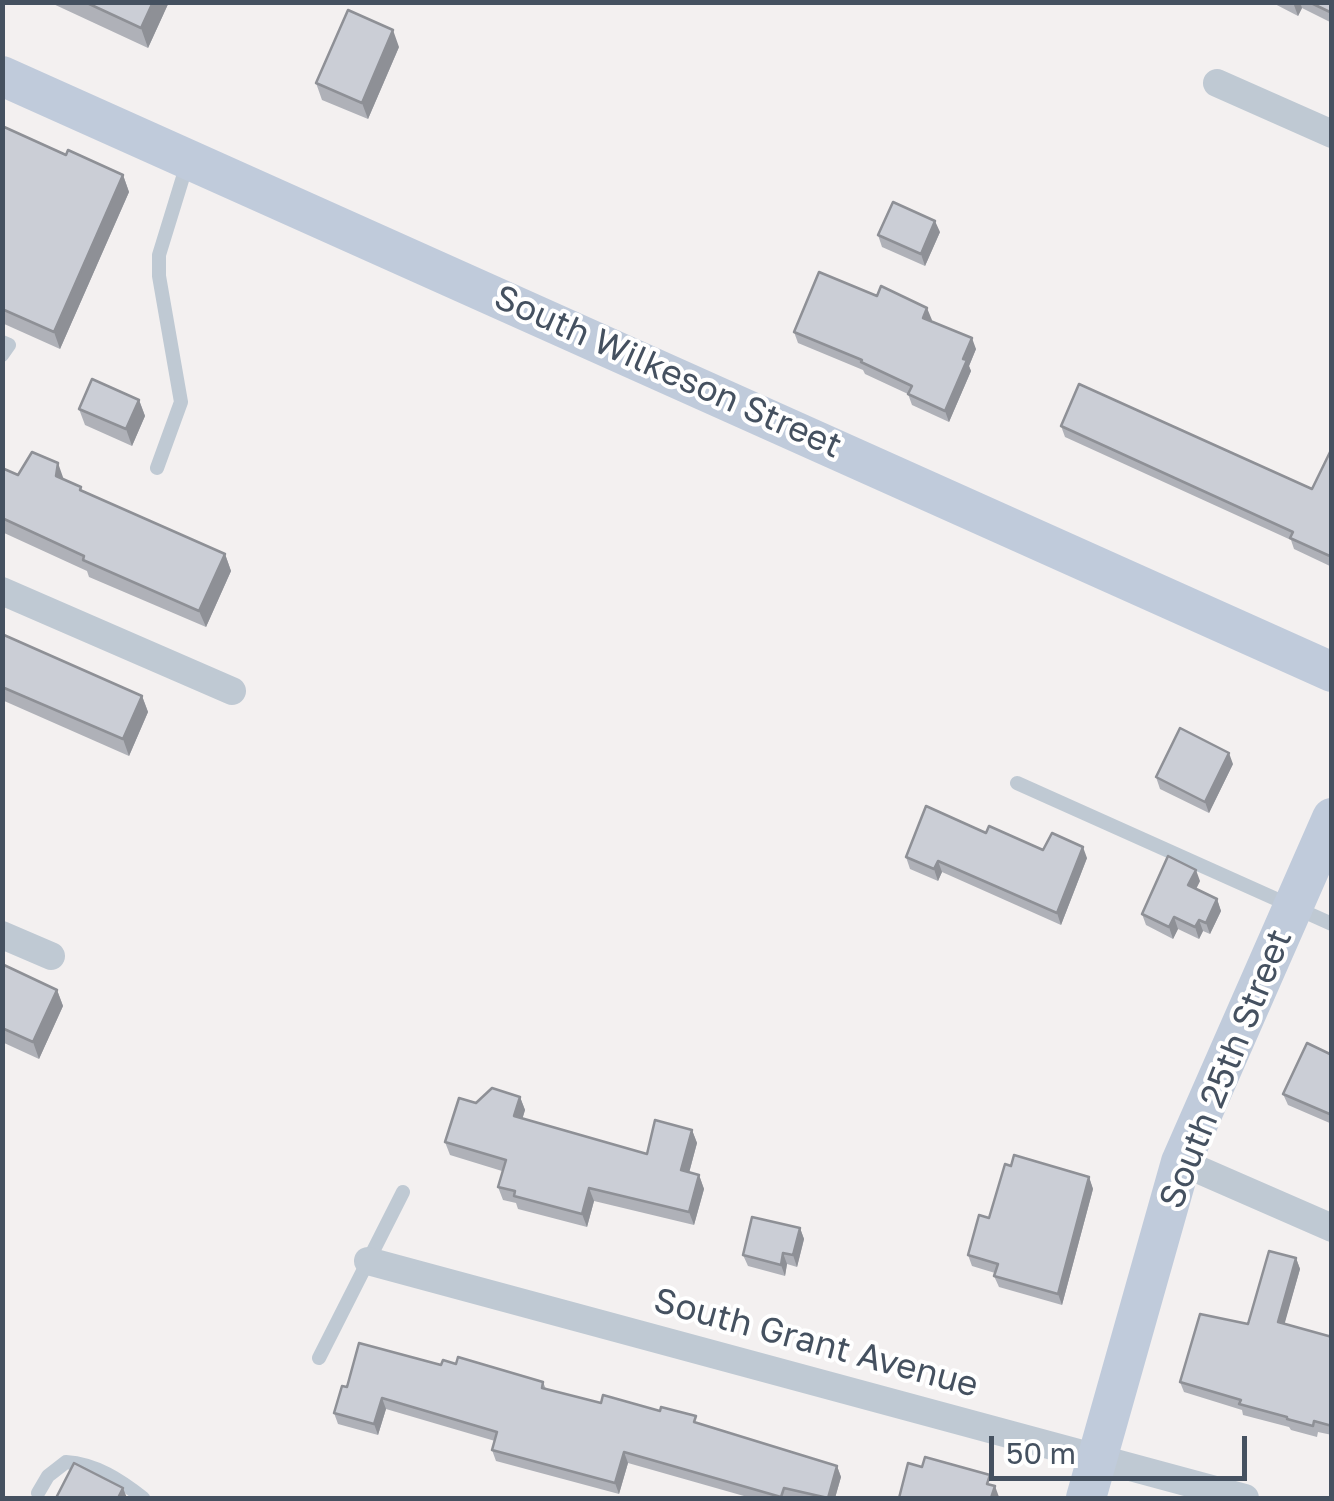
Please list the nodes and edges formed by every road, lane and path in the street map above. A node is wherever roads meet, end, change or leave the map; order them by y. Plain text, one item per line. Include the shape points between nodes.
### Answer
1 (2, 76) edge
2 (1217, 83) dead end
3 (1332, 134) edge
4 (189, 158) junction
5 (2, 342) edge
6 (2, 355) edge
7 (157, 468) dead end
8 (2, 591) edge
9 (1332, 672) edge
10 (232, 691) dead end
11 (1017, 783) dead end
12 (1332, 818) edge
13 (1292, 906) junction
14 (1332, 924) edge
15 (2, 936) edge
16 (52, 956) dead end
17 (1181, 1162) junction
18 (403, 1192) dead end
19 (1332, 1228) edge
20 (368, 1261) junction
21 (319, 1358) dead end
22 (1098, 1457) junction
23 (38, 1493) dead end
24 (143, 1498) edge
25 (1086, 1498) edge
26 (1245, 1498) edge

1 - 4 street, South Wilkeson Street
2 - 3 street
4 - 7 lane via 160,255 181,402
4 - 9 street, South Wilkeson Street
5 - 6 lane via 10,345
8 - 10 street
11 - 13 lane
12 - 13 street, South 25th Street
13 - 14 lane
13 - 17 street, South 25th Street
15 - 16 street
17 - 19 street
17 - 22 street, South 25th Street
18 - 20 lane
20 - 21 lane
20 - 22 street, South Grant Avenue
22 - 25 street, South 25th Street
22 - 26 street, South Grant Avenue
23 - 24 lane via 66,1462 85,1463

